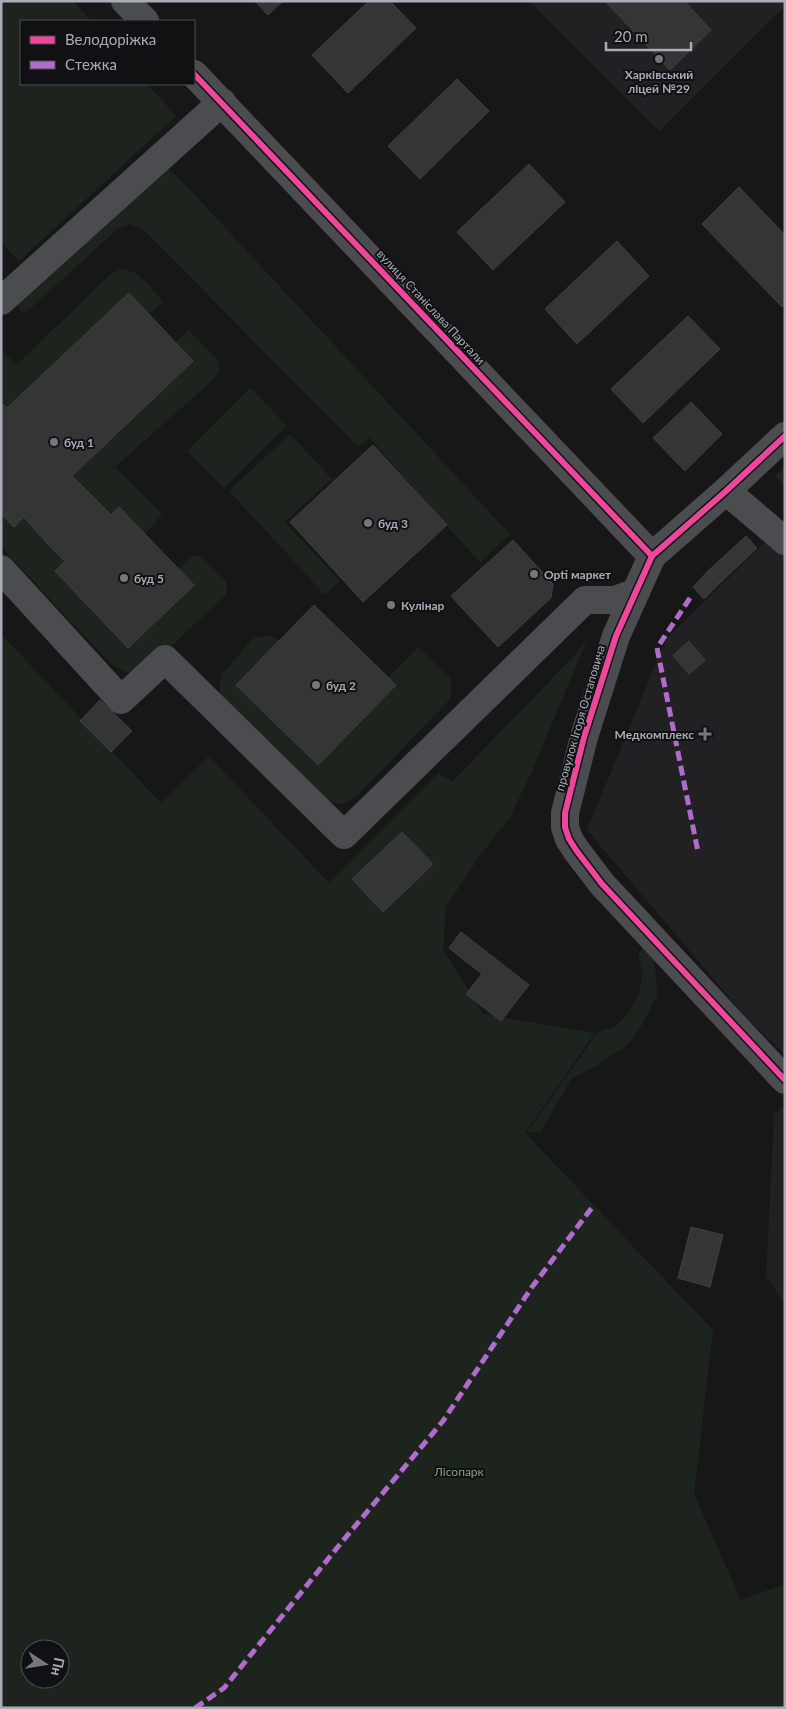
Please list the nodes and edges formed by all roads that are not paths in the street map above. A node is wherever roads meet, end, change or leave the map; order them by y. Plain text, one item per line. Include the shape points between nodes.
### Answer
1 (195, 75) edge
2 (222, 102) junction
3 (1, 301) edge
4 (785, 436) edge
5 (726, 491) junction
6 (785, 541) edge
7 (652, 556) junction
8 (1, 570) edge
9 (636, 592) junction
10 (785, 1080) edge

1 - 2 street, вулиця Станіслава Партали
2 - 3 street
2 - 7 street, вулиця Станіслава Партали
4 - 5 street, провулок Ігоря Остаповича
5 - 6 street
5 - 7 street, провулок Ігоря Остаповича
7 - 9 street, провулок Ігоря Остаповича
8 - 9 street via 120,700 165,659 344,835 585,600 615,600
9 - 10 street, провулок Ігоря Остаповича via 616,636 584,737 565,813 565,827 576,850 602,884

